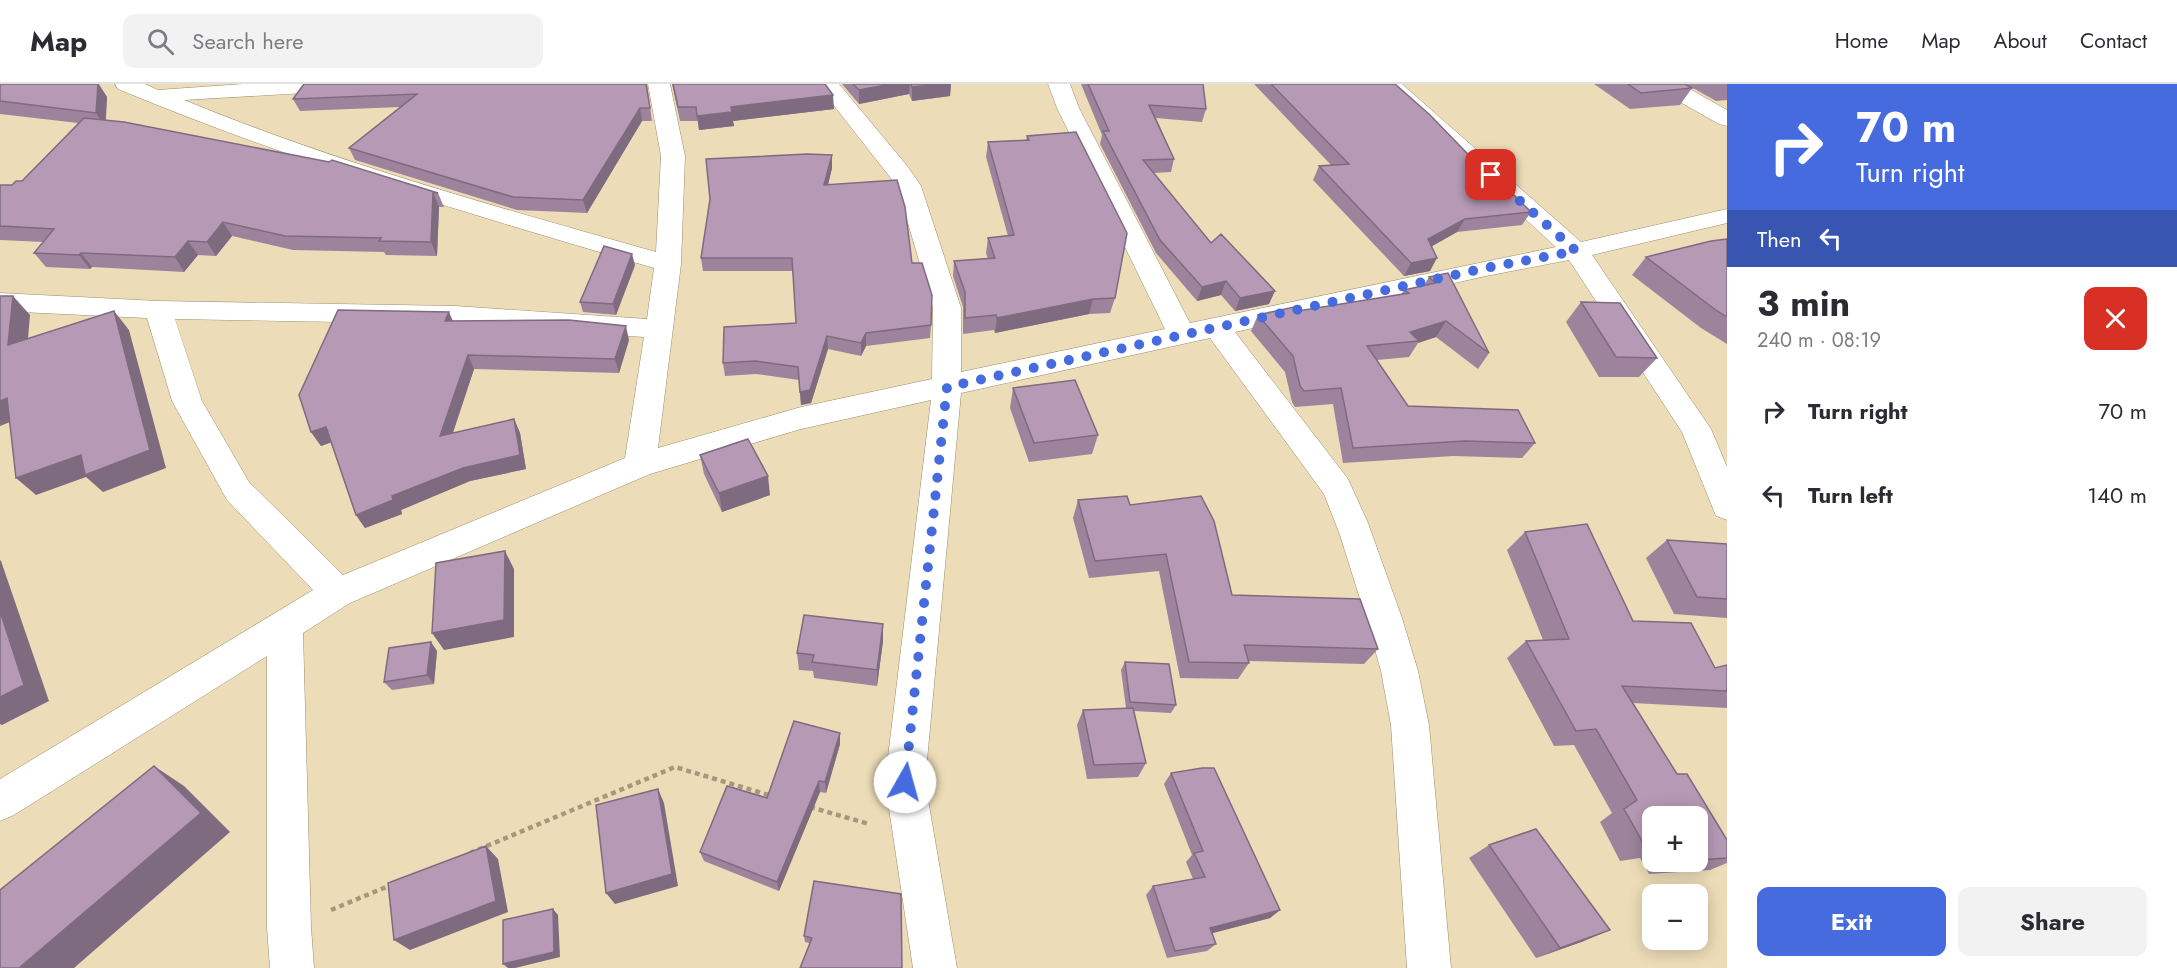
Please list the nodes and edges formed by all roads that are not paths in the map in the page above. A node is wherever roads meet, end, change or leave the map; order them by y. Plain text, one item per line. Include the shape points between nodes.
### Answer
1 (126, 84) edge
2 (356, 84) edge
3 (659, 84) edge
4 (828, 84) edge
5 (1059, 84) edge
6 (1389, 84) edge
7 (1665, 84) edge
8 (285, 86) edge
9 (156, 95) junction
10 (1727, 119) edge
11 (1727, 216) edge
12 (1576, 251) junction
13 (669, 264) junction
14 (0, 302) edge
15 (158, 310) junction
16 (1217, 328) junction
17 (660, 329) junction
18 (1182, 336) junction
19 (947, 387) junction
20 (640, 465) junction
21 (1727, 507) edge
22 (338, 593) junction
23 (285, 626) junction
24 (0, 801) edge
25 (292, 968) edge
26 (935, 968) edge
27 (1429, 968) edge

1 - 9 street
2 - 8 street
3 - 13 street via 673,156
4 - 19 street via 909,186 947,308
5 - 18 street
6 - 12 street
7 - 10 street
8 - 9 street
9 - 13 street via 210,119 315,156
11 - 12 street
12 - 16 street
12 - 21 street via 1696,429
13 - 17 street
14 - 15 street
15 - 17 street via 455,315
15 - 22 street via 187,401 238,491
16 - 18 street
16 - 27 street via 1336,488 1348,511 1392,642 1410,725
17 - 20 street
18 - 19 street
19 - 20 street via 801,418
19 - 26 street via 905,782
20 - 22 street
22 - 23 street
23 - 24 street
23 - 25 street

